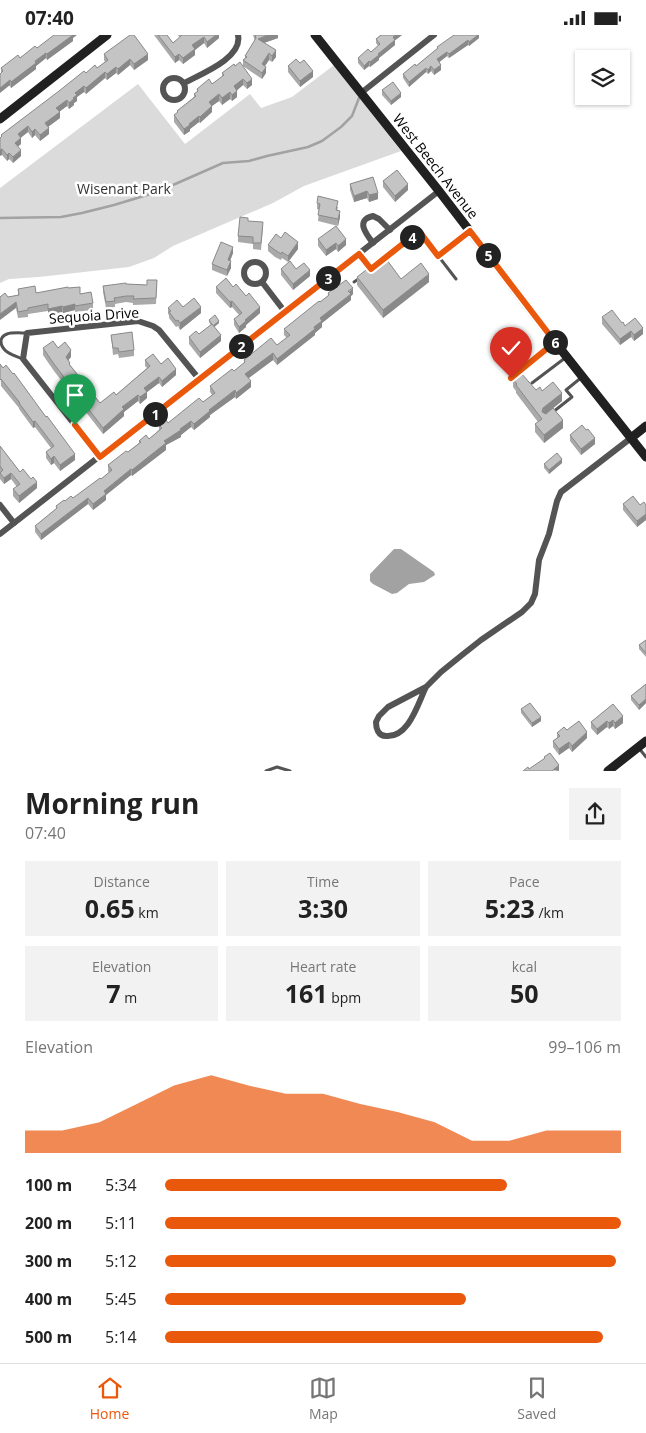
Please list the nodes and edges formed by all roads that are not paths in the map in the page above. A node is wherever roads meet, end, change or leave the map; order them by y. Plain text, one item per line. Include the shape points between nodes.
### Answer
1 (107, 35) edge
2 (238, 35) edge
3 (315, 35) edge
4 (434, 35) edge
5 (184, 83) dead end
6 (361, 93) junction
7 (0, 119) edge
8 (439, 191) junction
9 (390, 230) junction
10 (470, 231) junction
11 (373, 243) junction
12 (359, 254) junction
13 (438, 256) junction
14 (371, 269) junction
15 (456, 279) dead end
16 (262, 282) dead end
17 (354, 282) dead end
18 (285, 312) junction
19 (26, 333) junction
20 (555, 342) junction
21 (566, 356) junction
22 (23, 359) junction
23 (582, 377) junction
24 (511, 378) edge
25 (198, 379) junction
26 (532, 383) edge
27 (552, 413) edge
28 (646, 425) edge
29 (631, 438) junction
30 (100, 457) junction
31 (646, 457) edge
32 (0, 505) edge
33 (14, 523) junction
34 (0, 534) edge
35 (426, 687) junction
36 (646, 741) edge
37 (638, 747) junction
38 (646, 757) edge
39 (266, 771) edge
40 (290, 771) edge
41 (608, 771) edge

1 - 7 main road
2 - 5 street via 238,46 229,57
3 - 6 main road, West Beech Avenue
4 - 6 street
6 - 8 main road, West Beech Avenue
8 - 9 street
8 - 10 main road, West Beech Avenue
9 - 11 street
9 - 11 street via 373,216 365,219 363,226
10 - 13 lane
10 - 20 main road, West Beech Avenue
11 - 12 street
12 - 14 lane
12 - 18 street
13 - 14 lane via 419,231
13 - 15 lane
14 - 17 lane
16 - 18 street
18 - 25 street
19 - 22 street
19 - 22 lane via 8,334 1,341 5,351
19 - 25 street, Sequoia Drive via 147,323 159,330
20 - 21 main road, West Beech Avenue
20 - 24 lane
21 - 23 main road, West Beech Avenue
21 - 26 lane
22 - 30 street
23 - 27 lane via 566,390 572,397
23 - 29 main road, West Beech Avenue
25 - 30 street
28 - 29 main road
29 - 31 main road, West Beech Avenue
29 - 35 street via 562,492 539,560 535,594 527,608 462,655
30 - 33 street
32 - 33 street
33 - 34 street
35 - 35 street via 382,712 376,721 378,732 386,736 404,730
36 - 37 main road
37 - 38 lane
37 - 41 main road
39 - 40 lane via 277,767

